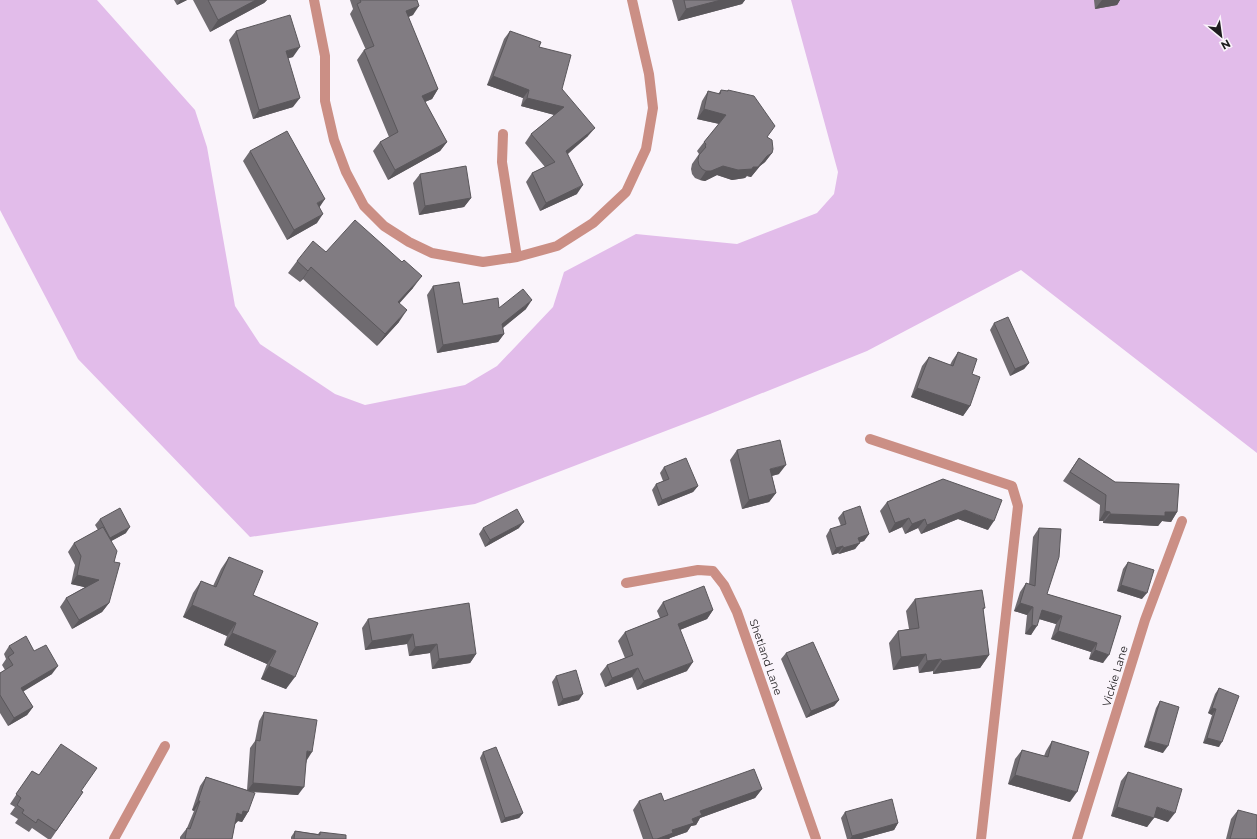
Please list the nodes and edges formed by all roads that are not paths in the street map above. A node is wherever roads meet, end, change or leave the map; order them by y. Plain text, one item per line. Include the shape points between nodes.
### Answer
1 (314, 0) edge
2 (632, 0) edge
3 (503, 134) dead end
4 (517, 257) junction
5 (870, 439) dead end
6 (1182, 521) dead end
7 (626, 583) dead end
8 (165, 746) dead end
9 (114, 839) edge
10 (816, 839) edge
11 (981, 839) edge
12 (1077, 839) edge

1 - 4 street via 326,56 325,101 334,140 346,172 364,206 384,226 432,253 483,262
2 - 4 street via 649,74 653,108 646,149 626,192 593,223 557,246
3 - 4 street via 502,162
5 - 11 street via 1012,486 1018,506
6 - 12 street, Vickie Lane via 1145,620
7 - 10 street, Shetland Lane via 698,570 713,571 724,585 737,612
8 - 9 street

